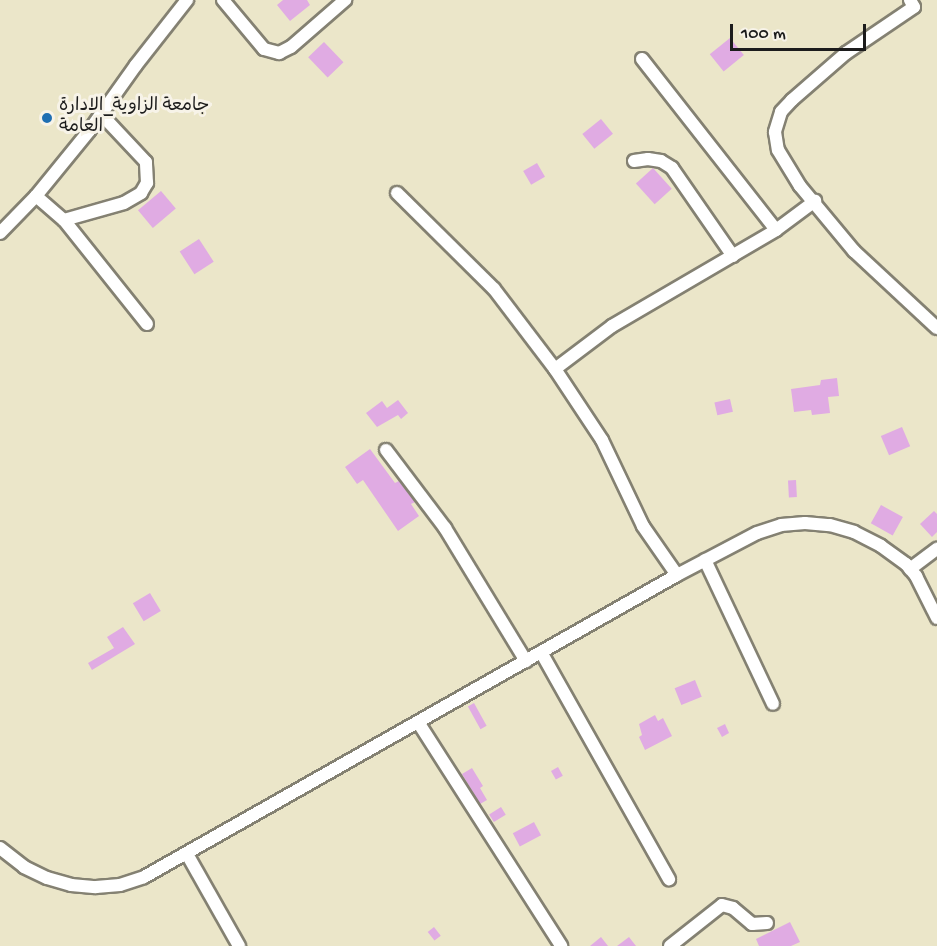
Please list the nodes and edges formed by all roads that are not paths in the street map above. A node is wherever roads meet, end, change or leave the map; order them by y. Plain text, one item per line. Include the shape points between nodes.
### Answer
1 (175, 0) edge
2 (187, 0) edge
3 (223, 0) edge
4 (345, 0) edge
5 (916, 2) edge
6 (166, 25) junction
7 (642, 60) dead end
8 (101, 114) junction
9 (634, 161) dead end
10 (397, 193) dead end
11 (36, 195) junction
12 (814, 201) junction
13 (64, 220) junction
14 (776, 230) junction
15 (0, 233) edge
16 (733, 256) junction
17 (147, 324) dead end
18 (937, 328) edge
19 (555, 369) junction
20 (386, 450) dead end
21 (937, 549) edge
22 (705, 560) junction
23 (910, 569) junction
24 (677, 575) junction
25 (937, 618) edge
26 (542, 652) junction
27 (526, 661) junction
28 (773, 705) dead end
29 (418, 722) junction
30 (0, 848) edge
31 (187, 854) junction
32 (669, 879) dead end
33 (767, 923) dead end
34 (239, 946) edge
35 (561, 946) edge
36 (670, 946) edge

1 - 6 street
2 - 6 street
3 - 4 street via 264,49 279,52 291,47
5 - 12 street via 846,53 781,112 776,123 778,150
6 - 8 street
7 - 14 street
8 - 11 street
8 - 13 street via 146,162 147,183 141,193 124,203
9 - 16 street via 661,161 672,168
10 - 19 street via 494,289
11 - 13 street
11 - 15 street
12 - 14 street
12 - 18 street via 854,251
13 - 17 street
14 - 16 street
16 - 19 street via 612,326
19 - 24 street via 602,440 643,526
20 - 27 street via 445,528
21 - 23 street
22 - 23 street via 763,530 805,523 854,532 881,546
22 - 24 street
22 - 28 street
23 - 25 street
24 - 26 street
26 - 27 street
26 - 32 street
27 - 29 street
29 - 31 street
29 - 35 street
30 - 31 street via 46,878 96,887 144,877
31 - 34 street
33 - 36 street via 752,924 733,908 722,905

